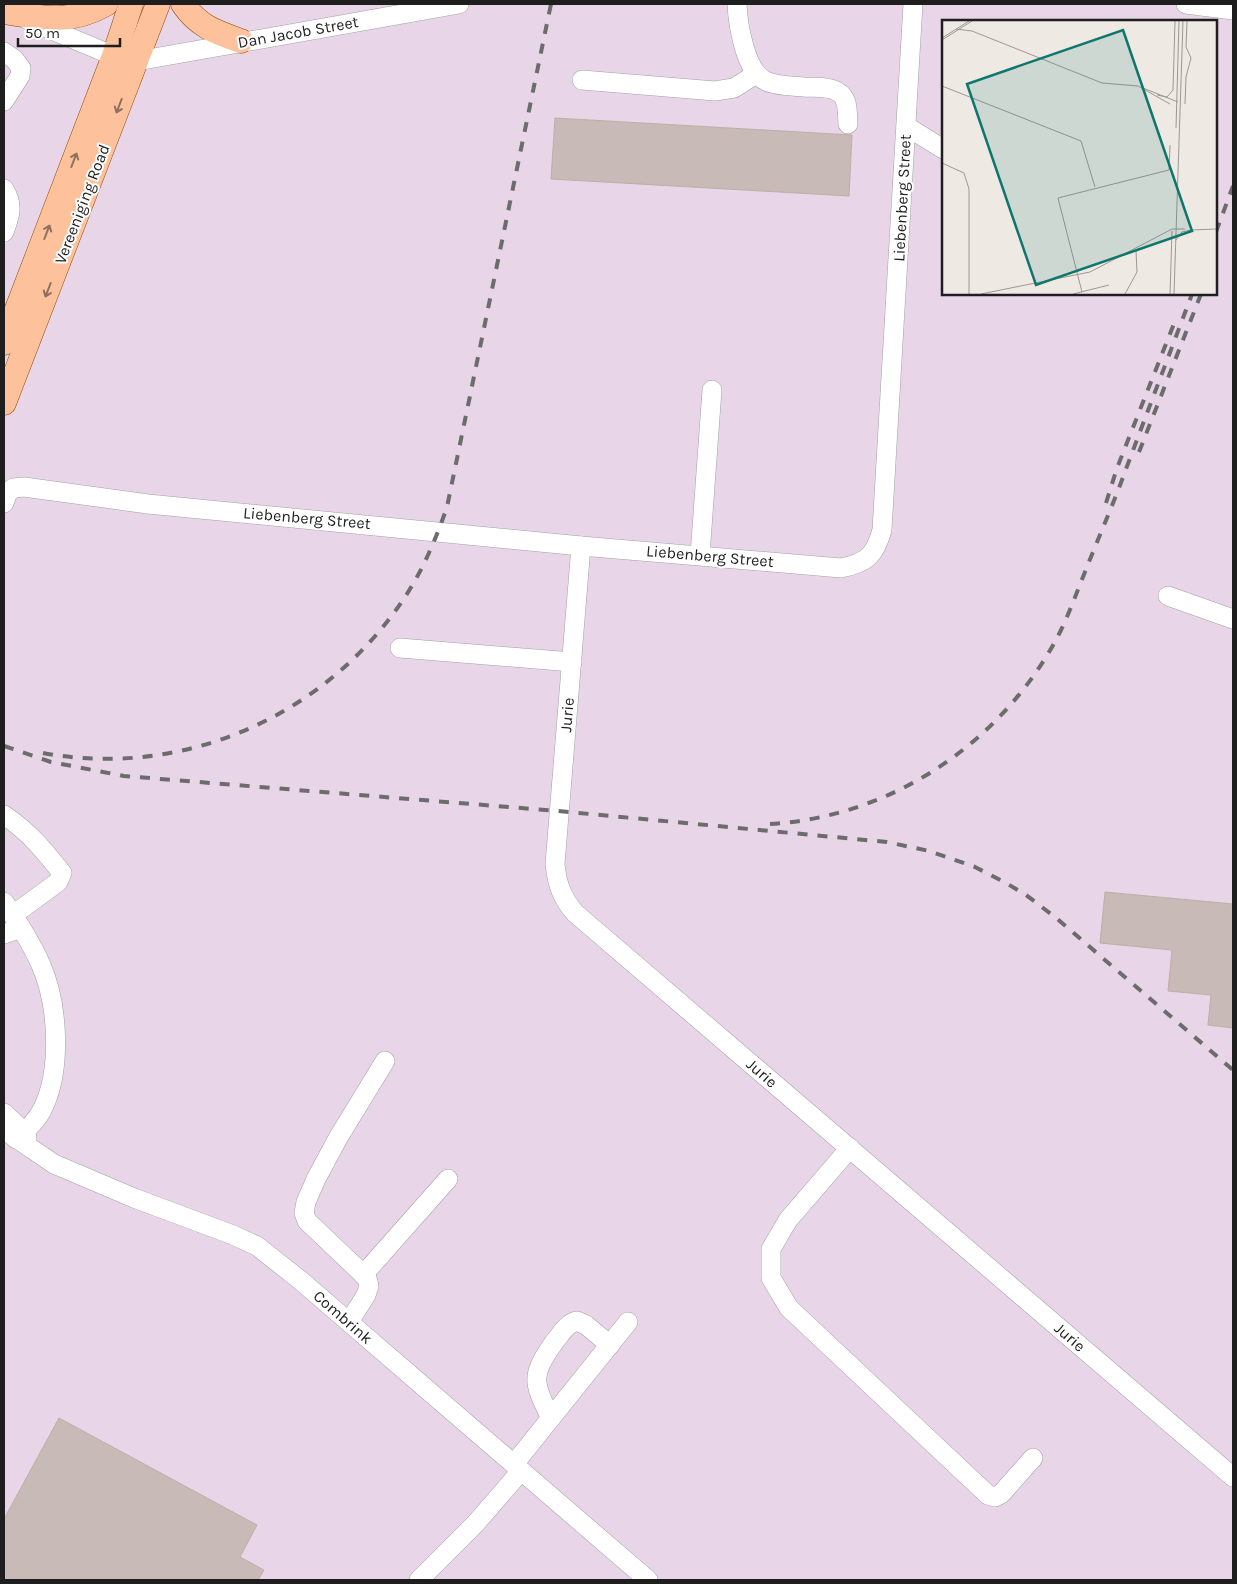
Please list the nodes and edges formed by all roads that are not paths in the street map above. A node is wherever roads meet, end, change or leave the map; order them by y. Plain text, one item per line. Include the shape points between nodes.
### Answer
1 (106, 4) edge
2 (131, 4) edge
3 (158, 4) edge
4 (183, 4) edge
5 (450, 4) edge
6 (737, 4) edge
7 (913, 4) edge
8 (1186, 4) edge
9 (1233, 10) edge
10 (7, 12) edge
11 (241, 42) junction
12 (4, 52) edge
13 (114, 56) junction
14 (137, 61) junction
15 (756, 74) junction
16 (582, 80) dead end
17 (4, 101) edge
18 (848, 124) dead end
19 (906, 126) junction
20 (942, 148) edge
21 (4, 189) edge
22 (4, 232) edge
23 (4, 343) edge
24 (712, 390) dead end
25 (4, 403) edge
26 (4, 503) edge
27 (581, 546) junction
28 (700, 555) junction
29 (1168, 596) dead end
30 (1233, 619) edge
31 (400, 648) dead end
32 (572, 662) junction
33 (4, 815) edge
34 (10, 920) edge
35 (385, 1061) dead end
36 (4, 1113) edge
37 (14, 1134) edge
38 (850, 1148) junction
39 (448, 1179) dead end
40 (363, 1275) junction
41 (349, 1322) junction
42 (628, 1322) dead end
43 (610, 1345) junction
44 (551, 1418) junction
45 (1033, 1458) dead end
46 (518, 1468) junction
47 (1233, 1477) edge
48 (419, 1580) edge
49 (648, 1580) edge

1 - 10 main road via 66,19
2 - 13 main road, Vereeniging Road
3 - 14 main road, Vereeniging Road
4 - 11 main road via 202,25
5 - 11 street, Dan Jacob Street
6 - 15 street via 746,53
7 - 19 street, Liebenberg Street
8 - 9 street
10 - 13 street
11 - 14 street, Dan Jacob Street
12 - 17 street via 21,68 20,76
13 - 14 street
23 -> 13 main road, Vereeniging Road
14 -> 25 main road, Vereeniging Road
15 - 16 street via 734,88 715,91
15 - 18 street via 766,81 840,92 846,101
19 - 20 street
19 - 28 street, Liebenberg Street via 882,530 878,544 867,558 842,568
21 - 22 street via 10,198 10,213
24 - 28 street
26 - 27 street, Liebenberg Street via 13,488 24,487 148,504
27 - 28 street, Liebenberg Street
27 - 32 street, Jurie
29 - 30 street
31 - 32 street
32 - 38 street, Jurie via 555,864 560,892 575,913
33 - 34 street via 37,841 62,872 58,882
34 - 37 street via 31,943 42,967 55,1028 53,1073 43,1108 30,1126
35 - 40 street via 333,1146 312,1187 304,1213 307,1221
36 - 37 street
37 - 41 street, Combrink via 54,1164 257,1246
38 - 45 street via 788,1220 770,1249 771,1278 789,1308 988,1495 995,1497 1001,1494
38 - 47 street, Jurie
39 - 40 street
40 - 41 street via 369,1286
41 - 46 street, Combrink
42 - 43 street
43 - 44 street
43 - 44 street via 586,1325 577,1321 569,1323 542,1360 536,1376 539,1395
44 - 46 street
46 - 48 street via 476,1522
46 - 49 street, Combrink

